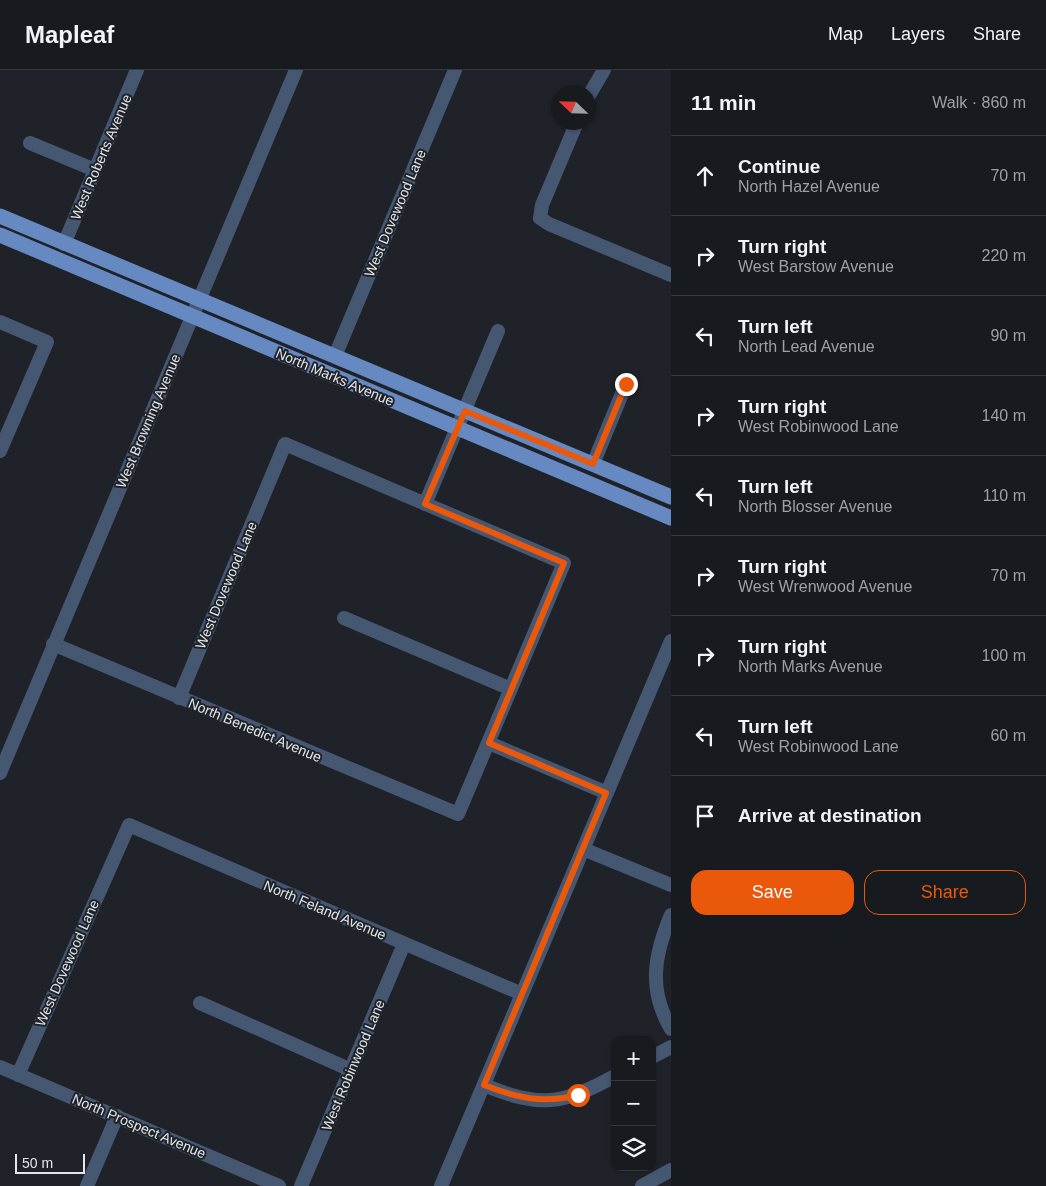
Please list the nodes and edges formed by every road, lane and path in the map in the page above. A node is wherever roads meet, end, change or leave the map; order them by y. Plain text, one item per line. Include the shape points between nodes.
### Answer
1 (138, 70) edge
2 (296, 70) edge
3 (455, 70) edge
4 (604, 70) edge
5 (595, 85) edge
6 (574, 130) edge
7 (30, 143) dead end
8 (95, 170) junction
9 (0, 216) edge
10 (0, 225) edge
11 (22, 226) junction
12 (0, 235) edge
13 (64, 244) junction
14 (670, 272) edge
15 (199, 300) junction
16 (193, 316) junction
17 (0, 322) edge
18 (498, 331) dead end
19 (335, 356) junction
20 (626, 384) dead end
21 (465, 411) junction
22 (458, 429) junction
23 (0, 451) edge
24 (593, 464) junction
25 (671, 497) edge
26 (425, 504) junction
27 (671, 518) edge
28 (344, 618) dead end
29 (671, 641) edge
30 (53, 644) junction
31 (510, 690) junction
32 (179, 698) junction
33 (489, 743) junction
34 (0, 770) edge
35 (606, 793) junction
36 (129, 825) joint
37 (583, 849) junction
38 (671, 885) edge
39 (671, 915) edge
40 (404, 944) junction
41 (522, 994) junction
42 (200, 1003) dead end
43 (671, 1029) edge
44 (671, 1047) edge
45 (656, 1055) edge
46 (0, 1067) edge
47 (351, 1070) junction
48 (18, 1075) junction
49 (611, 1078) edge
50 (484, 1085) junction
51 (117, 1116) junction
52 (671, 1170) edge
53 (88, 1186) edge
54 (279, 1186) edge
55 (301, 1186) edge
56 (441, 1186) edge
57 (642, 1186) edge

1 - 8 street, West Roberts Avenue
2 - 15 street, West Browning Avenue
3 - 19 street, West Dovewood Lane
4 - 5 street
6 - 14 street via 542,205 540,218
7 - 8 street
8 - 13 street, West Roberts Avenue
9 - 11 main road, North Marks Avenue
10 - 11 main road via 9,228
11 - 13 main road, North Marks Avenue
12 - 16 main road, North Marks Avenue
13 - 15 main road, North Marks Avenue
15 - 16 street, West Browning Avenue
15 - 19 main road, North Marks Avenue
16 - 22 main road, North Marks Avenue
16 - 30 street, West Browning Avenue
17 - 23 street via 48,342
18 - 21 street
19 - 21 main road, North Marks Avenue
20 - 24 street
21 - 22 street
21 - 24 main road, North Marks Avenue
22 - 26 street
22 - 27 main road, North Marks Avenue
24 - 25 main road, North Marks Avenue
26 - 31 street via 564,563
26 - 32 street, West Dovewood Lane via 285,444
28 - 31 street
29 - 35 street
30 - 32 street, North Benedict Avenue
30 - 34 street, West Browning Avenue
31 - 33 street
32 - 33 street, North Benedict Avenue via 458,814
33 - 35 street
35 - 37 street
36 - 40 street, North Feland Avenue
36 - 48 street, West Dovewood Lane
37 - 38 street
37 - 41 street
39 - 43 street via 659,948 656,980 660,1007
40 - 41 street, North Feland Avenue
40 - 47 street, West Robinwood Lane
41 - 50 street
42 - 47 street
44 - 45 street
46 - 48 street, North Prospect Avenue
47 - 55 street, West Robinwood Lane
48 - 51 street, North Prospect Avenue
49 - 50 street via 578,1095 549,1100 519,1098
50 - 56 street
51 - 53 street
51 - 54 street, North Prospect Avenue
52 - 57 street

